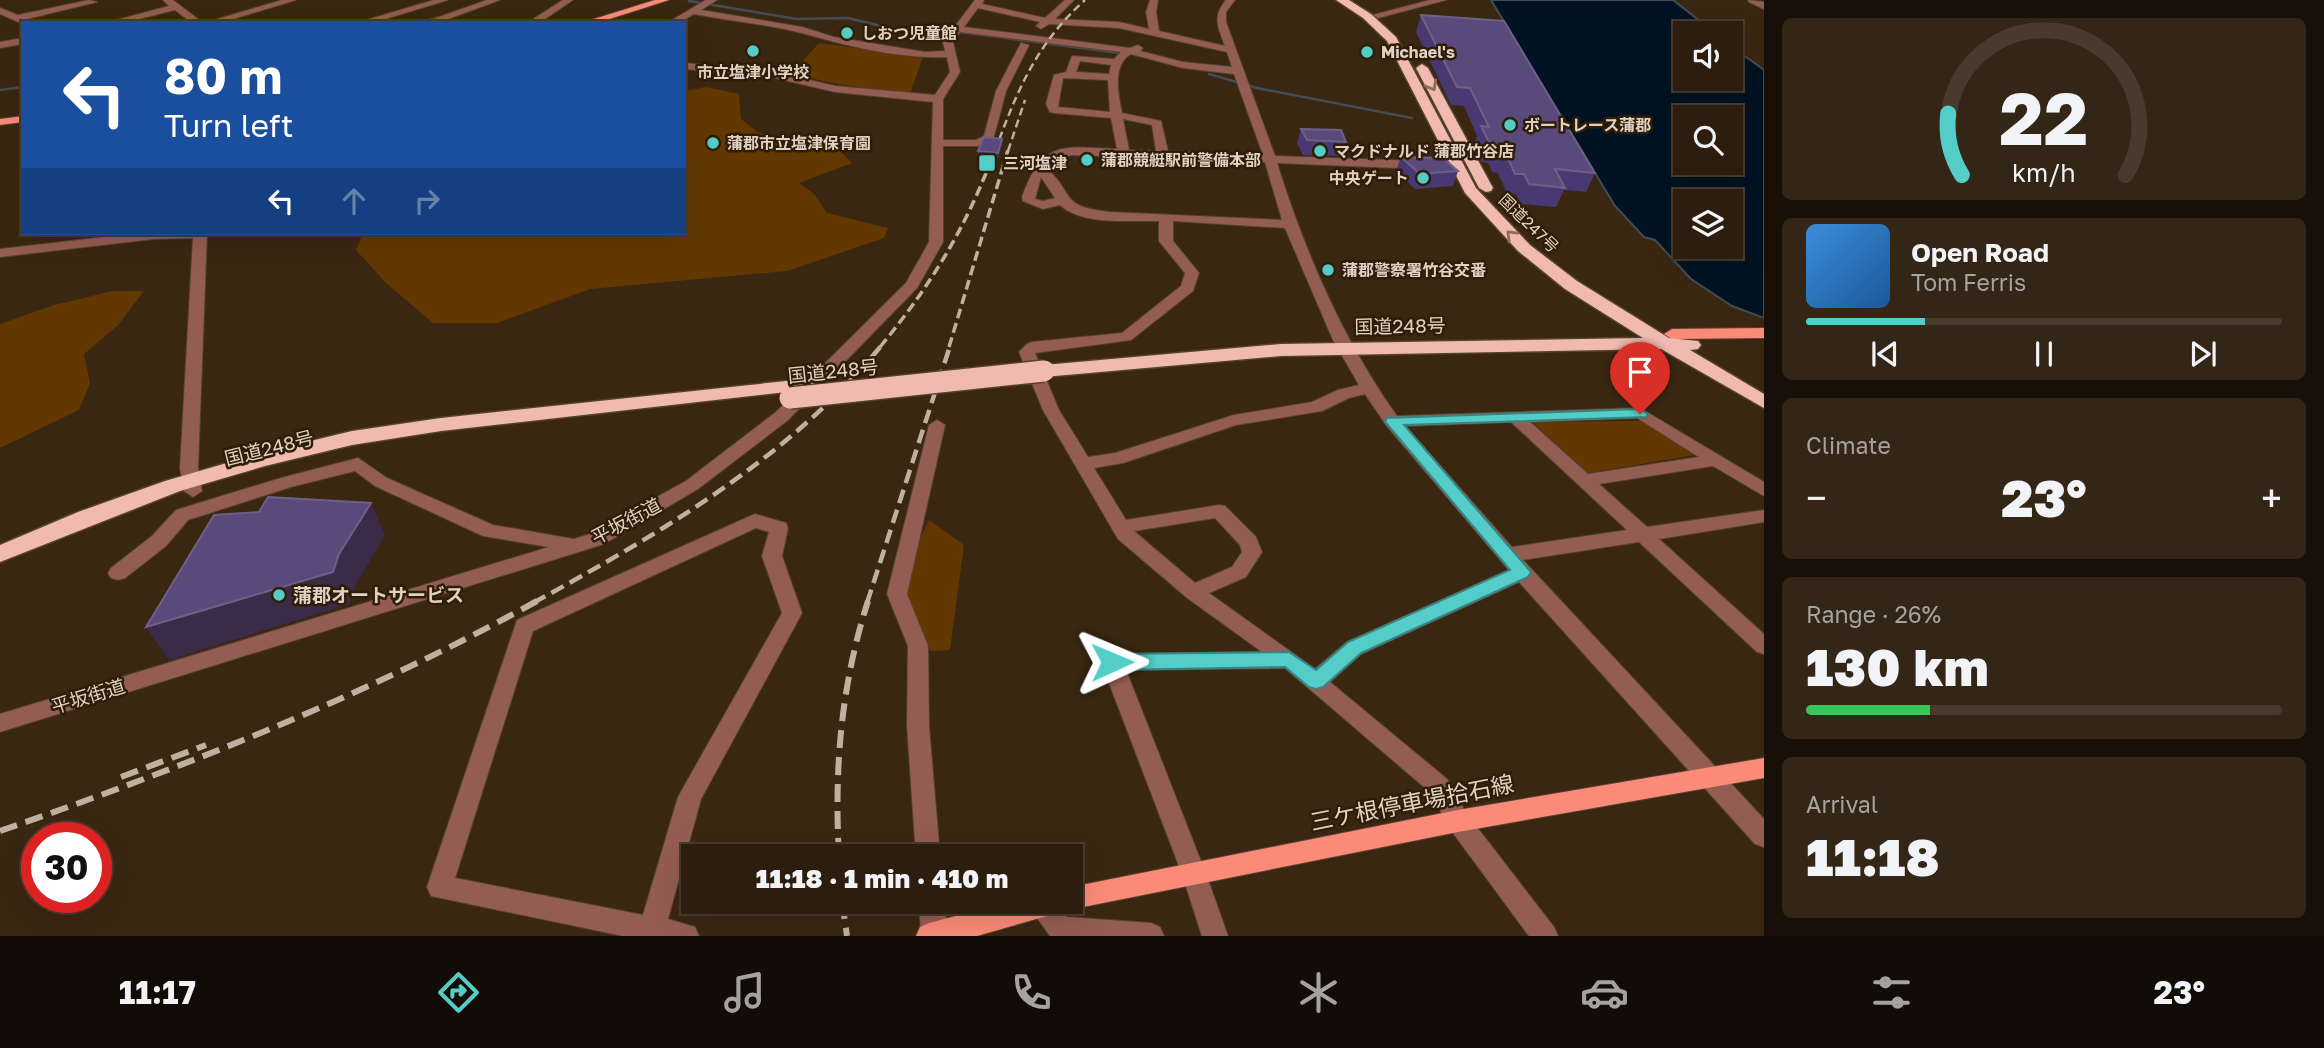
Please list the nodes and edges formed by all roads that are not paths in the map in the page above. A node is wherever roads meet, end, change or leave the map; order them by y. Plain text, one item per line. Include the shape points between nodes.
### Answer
1 (166, 0) edge
2 (292, 0) edge
3 (444, 0) edge
4 (496, 0) edge
5 (569, 0) edge
6 (665, 0) edge
7 (679, 0) edge
8 (1070, 0) edge
9 (1154, 0) edge
10 (1230, 0) edge
11 (1341, 0) edge
12 (1356, 0) edge
13 (1442, 0) edge
14 (1752, 0) edge
15 (91, 1) edge
16 (978, 3) edge
17 (705, 5) edge
18 (1764, 6) edge
19 (177, 7) junction
20 (101, 8) dead end
21 (0, 11) edge
22 (1378, 15) junction
23 (18, 18) junction
24 (113, 19) edge
25 (25, 21) edge
26 (195, 21) edge
27 (216, 21) edge
28 (368, 21) edge
29 (433, 21) edge
30 (534, 21) edge
31 (593, 21) edge
32 (608, 21) edge
33 (676, 21) edge
34 (1046, 21) junction
35 (956, 31) junction
36 (1154, 33) junction
37 (1167, 36) junction
38 (21, 41) edge
39 (1027, 42) junction
40 (0, 45) edge
41 (1230, 50) junction
42 (1131, 51) junction
43 (949, 54) junction
44 (1116, 62) junction
45 (686, 66) edge
46 (1070, 75) junction
47 (1112, 77) junction
48 (1241, 80) junction
49 (938, 99) junction
50 (1118, 117) junction
51 (21, 121) edge
52 (0, 124) edge
53 (936, 143) junction
54 (1124, 153) junction
55 (1163, 155) junction
56 (1270, 158) junction
57 (1443, 166) junction
58 (1039, 169) junction
59 (1062, 200) junction
60 (1166, 217) junction
61 (1290, 224) junction
62 (154, 235) edge
63 (200, 235) edge
64 (0, 253) edge
65 (1645, 333) junction
66 (1764, 333) edge
67 (1668, 339) junction
68 (1764, 344) edge
69 (1344, 345) junction
70 (1692, 345) junction
71 (1764, 386) edge
72 (1369, 388) junction
73 (1764, 401) edge
74 (1513, 415) junction
75 (1392, 421) junction
76 (937, 425) dead end
77 (1718, 460) junction
78 (1085, 463) junction
79 (1585, 480) junction
80 (192, 485) junction
81 (1764, 490) edge
82 (1764, 516) edge
83 (1121, 527) junction
84 (1645, 536) junction
85 (573, 546) junction
86 (0, 554) edge
87 (1508, 555) junction
88 (0, 568) edge
89 (1522, 572) junction
90 (118, 573) dead end
91 (1194, 592) junction
92 (1754, 626) edge
93 (1764, 646) edge
94 (1289, 660) junction
95 (1316, 681) junction
96 (0, 723) edge
97 (1764, 768) edge
98 (1712, 779) junction
99 (1458, 821) junction
100 (1764, 836) edge
101 (927, 844) edge
102 (1194, 874) junction
103 (1083, 897) edge
104 (932, 914) edge
105 (1009, 914) edge
106 (1055, 914) edge
107 (652, 929) junction
108 (932, 935) edge
109 (686, 936) edge
110 (1151, 936) edge
111 (1215, 936) edge
112 (1545, 936) edge

1 - 19 street
2 - 27 street
3 - 28 street
4 - 29 street
5 - 30 street
6 - 31 main road
7 - 32 main road
8 - 34 street
9 - 36 street
10 - 41 street via 1220,12
11 - 57 highway, 国道247号 via 1392,40
12 - 22 highway, 国道247号
13 - 22 street
14 - 18 street
15 - 20 street
15 - 23 street
16 - 34 street
16 - 35 street
17 - 33 street
17 - 43 street via 832,40 925,55
19 - 24 street
19 - 26 street
21 - 23 street
22 -> 67 highway, 国道247号 via 1414,51 1487,190 1542,247
23 - 25 street
34 - 36 street via 1119,25
34 - 39 street
35 - 39 street
35 - 43 street via 948,42
36 - 37 street
37 - 41 street
37 - 42 street via 1158,45
38 - 40 street
39 - 42 street
39 - 53 street via 1001,91 989,138 978,143
41 - 48 street
42 - 44 street
42 - 48 street
43 - 49 street, 平坂街道 via 955,72
44 - 46 street via 1076,58
44 - 47 street
45 - 49 street
46 - 47 street
46 - 50 street via 1059,75 1051,104 1054,110
47 - 50 street
48 - 56 street
49 - 53 street, 平坂街道
50 - 54 street
50 - 55 street via 1157,123
51 - 52 main road
53 - 85 street, 平坂街道 via 936,242 912,285 782,416 692,485 597,539
54 - 55 street
54 - 58 street via 1059,153 1042,162
55 - 56 street
56 - 57 street
56 - 61 street
65 -> 57 highway, 国道247号 via 1524,248
58 - 59 street via 1052,180
58 - 59 street via 1029,201 1044,205
59 - 60 street via 1080,213
60 - 61 street
60 - 78 street via 1166,241 1192,273 1188,288 1126,337 1032,347 1027,352 1051,410
61 - 69 street
62 - 64 street
63 - 80 street via 190,437
65 - 67 highway, 国道247号
65 - 69 highway, 国道248号
66 - 67 main road
67 - 69 highway, 国道248号
67 - 70 highway, 国道248号
67 - 73 highway, 国道247号
68 - 70 main road
69 - 72 street
69 - 80 highway, 国道248号, bridge via 1043,366 797,392 423,438
70 - 71 highway
72 - 75 street
72 - 78 street via 1316,407 1234,420 1117,459
74 - 75 street
74 - 77 street via 1640,414
74 - 79 street
75 - 87 street
76 - 101 street via 897,594 918,646 918,726
77 - 79 street
77 - 81 street
78 - 83 street
79 - 84 street
80 - 86 highway, 国道248号 via 44,534
80 - 88 highway, 国道248号
82 - 84 street
83 - 91 street
83 - 91 street via 1219,510 1249,542 1252,552 1239,572
84 - 87 street
84 - 92 street
85 - 90 street via 490,531 381,482 358,464 182,515 159,541
85 - 96 street, 平坂街道
87 - 89 street
89 - 95 street via 1354,648
89 - 98 street
91 - 94 street
92 - 93 street
94 - 95 street
94 - 102 street via 1112,662
95 - 99 street via 1439,786
97 - 98 main road, 三ケ根停車場拾石線
98 - 99 main road, 三ケ根停車場拾石線
98 - 100 street
99 - 102 main road, 三ケ根停車場拾石線
99 - 112 street
102 - 103 main road, 三ケ根停車場拾石線
102 - 111 street
104 - 108 street
105 - 108 main road
106 - 110 street via 1061,929
107 - 107 street via 690,797 792,613 772,556 779,528 755,521 524,626 440,887
107 - 109 street

